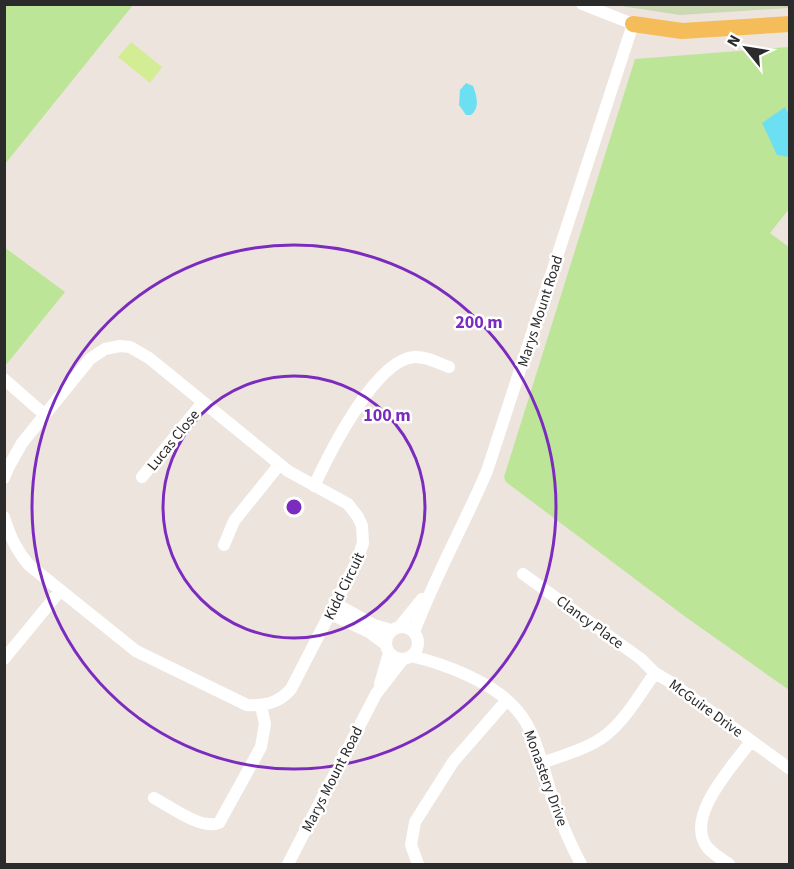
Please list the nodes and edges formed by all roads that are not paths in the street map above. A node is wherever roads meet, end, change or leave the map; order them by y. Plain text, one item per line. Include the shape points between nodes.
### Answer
1 (582, 4) edge
2 (633, 24) junction
3 (789, 24) edge
4 (449, 367) dead end
5 (4, 379) edge
6 (203, 402) junction
7 (45, 415) junction
8 (279, 465) junction
9 (142, 477) dead end
10 (4, 478) edge
11 (314, 486) junction
12 (4, 518) edge
13 (224, 545) dead end
14 (523, 574) dead end
15 (429, 590) junction
16 (60, 591) junction
17 (333, 609) junction
18 (396, 628) junction
19 (416, 637) junction
20 (387, 649) junction
21 (407, 658) junction
22 (4, 659) edge
23 (440, 664) junction
24 (655, 673) junction
25 (376, 694) junction
26 (507, 700) junction
27 (261, 706) junction
28 (751, 741) junction
29 (542, 762) junction
30 (789, 769) edge
31 (154, 798) dead end
32 (288, 864) edge
33 (418, 864) edge
34 (581, 864) edge
35 (729, 864) edge

1 - 2 street
2 - 3 main road via 682,31
2 - 15 street, Marys Mount Road via 487,471
4 - 11 street via 414,357 393,366 342,430
5 - 7 street
6 - 7 street, Kidd Circuit via 139,351 120,346 105,349 90,359
6 - 8 street, Kidd Circuit
6 - 9 street, Lucas Close
7 - 10 street, Kidd Circuit via 14,456
8 - 11 street, Kidd Circuit
8 - 13 street via 234,521
11 - 17 street, Kidd Circuit via 348,504 362,526 362,550
12 - 16 street via 20,554
14 - 24 street, Clancy Place
15 - 18 street, Marys Mount Road
15 - 19 street, Marys Mount Road
16 - 22 street
16 - 27 street via 136,651 242,704
17 - 18 street
17 - 20 street
17 - 27 street, Kidd Circuit via 291,689 276,701
18 - 19 street via 410,628
18 - 20 street via 386,639
19 - 21 street via 415,653
19 - 23 street, Monastery Drive
20 - 21 street via 393,657
20 - 25 street, Marys Mount Road
21 - 23 street, Monastery Drive
21 - 25 street, Marys Mount Road
23 - 26 street, Monastery Drive
24 - 28 street, McGuire Drive
24 - 29 street, McGuire Drive via 606,735
25 - 32 street, Marys Mount Road
26 - 29 street, Monastery Drive via 525,721
26 - 33 street via 453,762 415,822 411,845
27 - 31 street via 265,724 261,747 219,823 203,824
28 - 30 street, McGuire Drive
28 - 35 street via 709,800 700,821 706,846
29 - 34 street, Monastery Drive via 566,834

